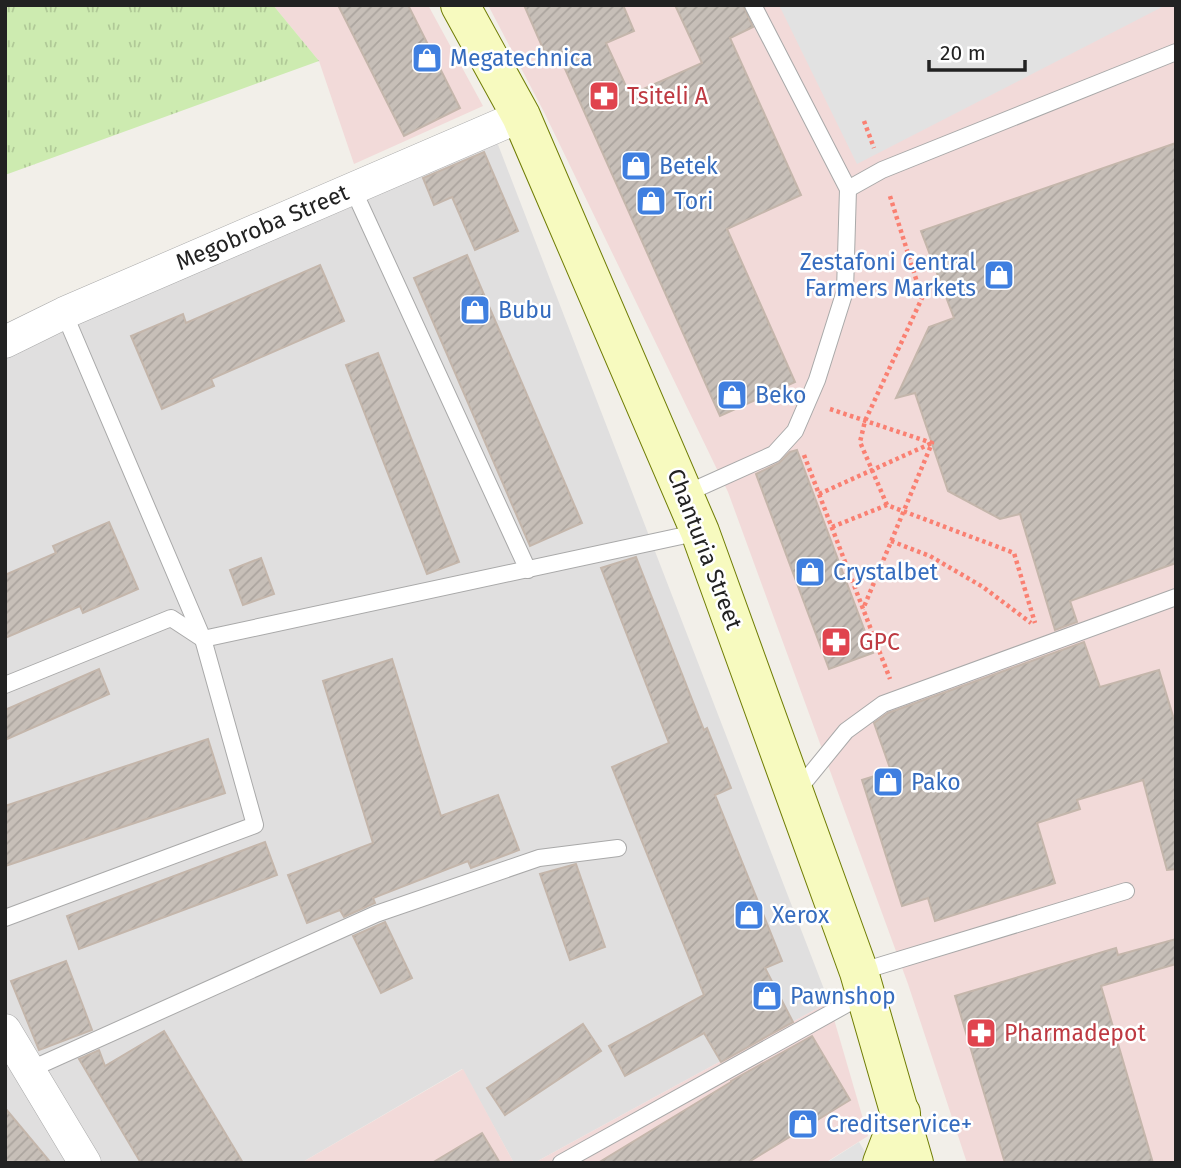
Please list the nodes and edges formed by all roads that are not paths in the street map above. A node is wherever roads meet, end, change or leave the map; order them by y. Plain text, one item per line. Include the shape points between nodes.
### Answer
1 (460, 5) edge
2 (753, 5) edge
3 (1176, 52) edge
4 (521, 116) junction
5 (352, 187) junction
6 (848, 189) junction
7 (64, 313) junction
8 (5, 341) edge
9 (685, 494) junction
10 (700, 532) junction
11 (528, 570) junction
12 (1176, 597) edge
13 (203, 639) junction
14 (5, 685) edge
15 (795, 794) junction
16 (618, 848) dead end
17 (1126, 891) dead end
18 (5, 918) edge
19 (862, 983) junction
20 (5, 1030) edge
21 (29, 1070) junction
22 (901, 1113) junction
23 (85, 1163) edge
24 (561, 1163) edge
25 (882, 1163) edge
26 (914, 1163) edge

1 - 4 street, Chanturia Street
2 - 6 lane
3 - 6 lane via 882,170
4 - 5 street, Megobroba Street
4 - 9 street, Chanturia Street
5 - 7 street, Megobroba Street
5 - 11 lane
6 - 9 lane via 845,291 817,380 795,431 774,454
7 - 8 street, Megobroba Street
7 - 13 lane
9 - 10 street, Chanturia Street
10 - 11 lane
10 - 15 street, Chanturia Street
11 - 13 lane
12 - 15 lane via 883,704 846,732
13 - 14 lane via 171,618
13 - 18 lane via 256,825
15 - 19 street, Chanturia Street
16 - 21 lane via 539,858 376,914
17 - 19 lane
19 - 22 street, Chanturia Street
19 - 24 lane
20 - 21 street
21 - 23 street
22 - 25 street
22 - 26 street, Chanturia Street

